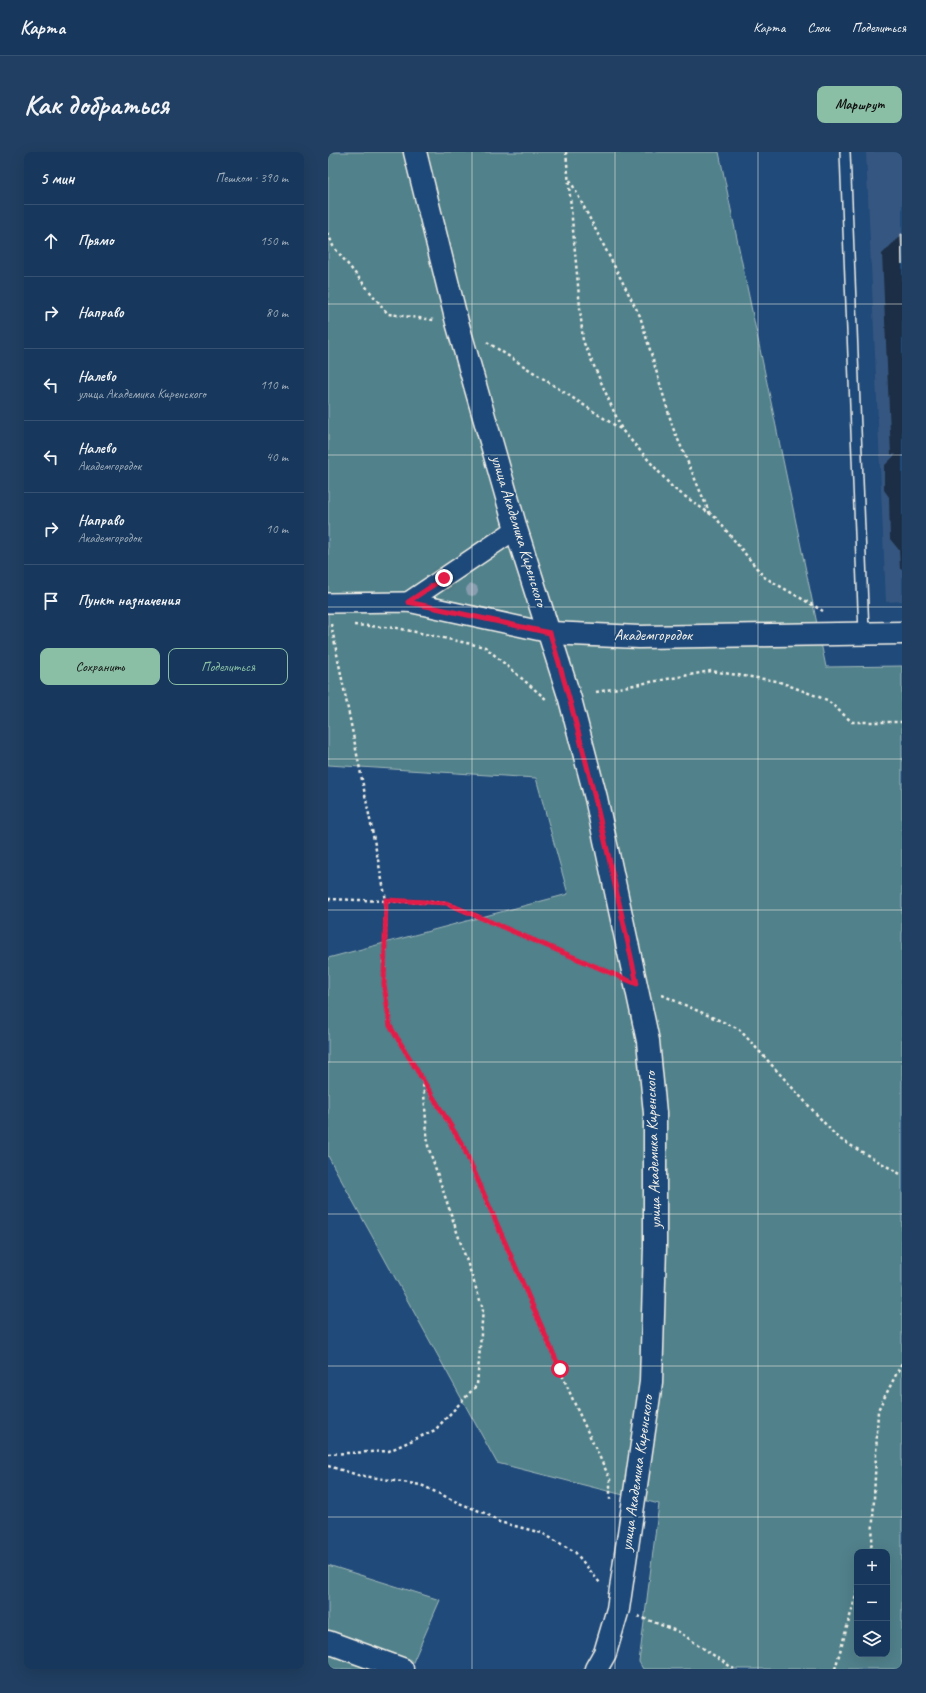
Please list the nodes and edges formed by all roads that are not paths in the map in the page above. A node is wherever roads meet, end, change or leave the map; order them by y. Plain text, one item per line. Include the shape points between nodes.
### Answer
1 (415, 152) edge
2 (845, 152) edge
3 (516, 529) junction
4 (408, 602) junction
5 (329, 610) edge
6 (550, 633) junction
7 (864, 633) junction
8 (902, 633) edge
9 (328, 1642) edge
10 (399, 1668) edge
11 (596, 1669) edge

1 - 3 main road, улица Академика Киренского via 457,322
2 - 7 lane
3 - 4 street
3 - 6 main road, улица Академика Киренского
4 - 5 street, Академгородок
4 - 6 street, Академгородок
6 - 7 main road, Академгородок via 639,637
6 - 11 main road, улица Академика Киренского via 596,798 637,984 648,1041 655,1113 651,1382 618,1609 605,1653
7 - 8 main road, Академгородок
9 - 10 main road

